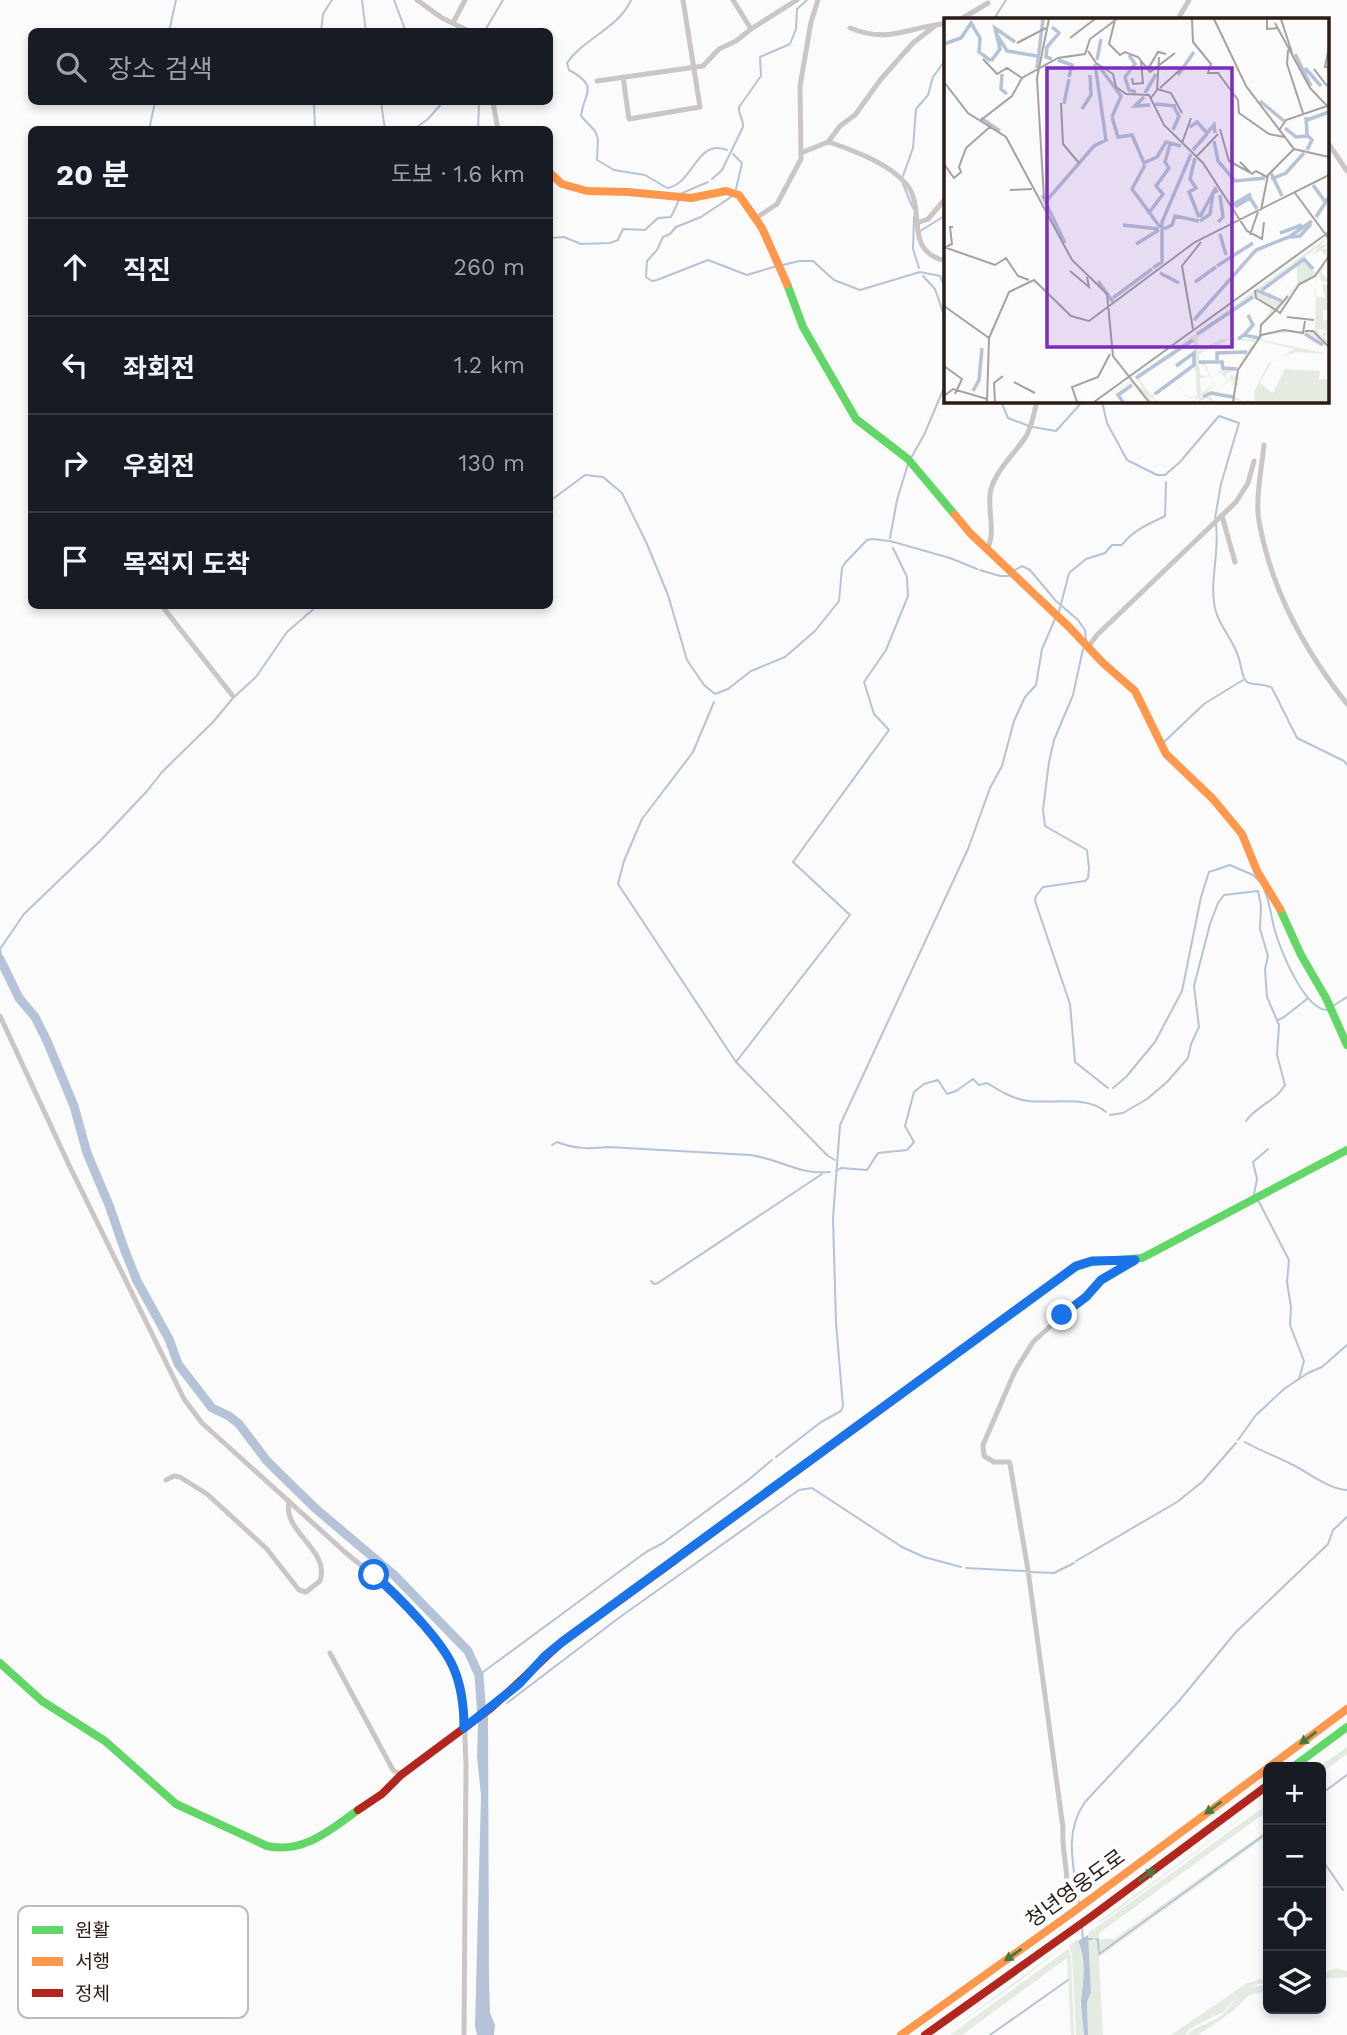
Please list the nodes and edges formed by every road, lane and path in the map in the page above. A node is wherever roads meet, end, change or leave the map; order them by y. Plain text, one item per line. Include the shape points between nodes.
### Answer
1 (417, 0) edge
2 (466, 0) edge
3 (683, 0) edge
4 (733, 0) edge
5 (743, 0) edge
6 (797, 0) edge
7 (818, 0) edge
8 (1189, 0) edge
9 (988, 3) dead end
10 (738, 6) junction
11 (963, 18) edge
12 (1179, 18) edge
13 (453, 23) junction
14 (944, 23) edge
15 (936, 25) junction
16 (463, 28) edge
17 (850, 28) dead end
18 (751, 29) junction
19 (694, 68) junction
20 (623, 77) junction
21 (597, 81) dead end
22 (494, 105) edge
23 (497, 126) edge
24 (828, 142) junction
25 (1330, 146) edge
26 (801, 153) junction
27 (1347, 171) edge
28 (553, 176) edge
29 (944, 200) edge
30 (756, 218) junction
31 (917, 223) junction
32 (944, 260) edge
33 (1037, 402) edge
34 (1264, 445) dead end
35 (1254, 461) dead end
36 (1222, 516) junction
37 (987, 549) junction
38 (1235, 562) dead end
39 (164, 609) edge
40 (1088, 647) junction
41 (232, 695) dead end
42 (1347, 704) edge
43 (0, 1016) edge
44 (1347, 1045) edge
45 (1347, 1150) edge
46 (1135, 1260) junction
47 (166, 1480) dead end
48 (289, 1502) junction
49 (330, 1653) dead end
50 (0, 1663) edge
51 (1347, 1709) edge
52 (1347, 1727) edge
53 (464, 1728) junction
54 (1275, 1762) edge
55 (1300, 1762) edge
56 (1263, 1771) edge
57 (401, 1775) junction
58 (1263, 1789) edge
59 (1065, 1900) dead end
60 (464, 2035) edge
61 (901, 2035) edge
62 (925, 2035) edge

1 - 13 street
2 - 13 street
3 - 19 street
4 - 10 street
5 - 10 street
6 - 18 street
7 - 26 street via 800,86
8 - 12 street
9 - 11 street
10 - 18 street
13 - 16 street
14 - 15 street
15 - 17 street via 887,36
15 - 24 street via 913,43
18 - 19 street
19 - 20 street
19 - 20 street via 700,107 629,119
20 - 21 street
22 - 23 street
24 - 26 street
24 - 31 street via 874,162 906,184
25 - 27 street
26 - 30 street via 777,204
28 - 30 main road via 562,184 587,191 691,198 734,192
29 - 31 street via 928,219
30 - 37 main road via 778,260 803,327 852,413 908,459
31 - 32 street via 922,245
33 - 37 street via 1025,438 992,486
34 - 42 street via 1258,519 1283,604 1309,652
35 - 36 street via 1244,490
36 - 38 street
36 - 40 street
37 - 40 main road
39 - 41 street
40 - 44 main road via 1135,691 1166,754 1242,834
43 - 48 street via 184,1399 202,1423
45 - 46 main road
46 - 53 main road via 1076,1266 562,1642
46 - 59 street via 1101,1280 1033,1342 1015,1371 983,1445 989,1460 1010,1464 1063,1828
47 - 48 street via 180,1477 208,1494 266,1548 299,1590 306,1592 320,1581 322,1567 289,1515
48 - 53 street via 389,1588 441,1647 460,1687
49 - 57 street via 393,1770
50 - 57 main road via 42,1700 105,1741 176,1804 267,1846 286,1848 316,1840 382,1794
51 -> 54 main road, 청년영웅도로
52 - 55 main road
53 - 57 main road
53 - 60 street
56 -> 61 main road, 청년영웅도로
62 -> 58 main road, 청년영웅도로

